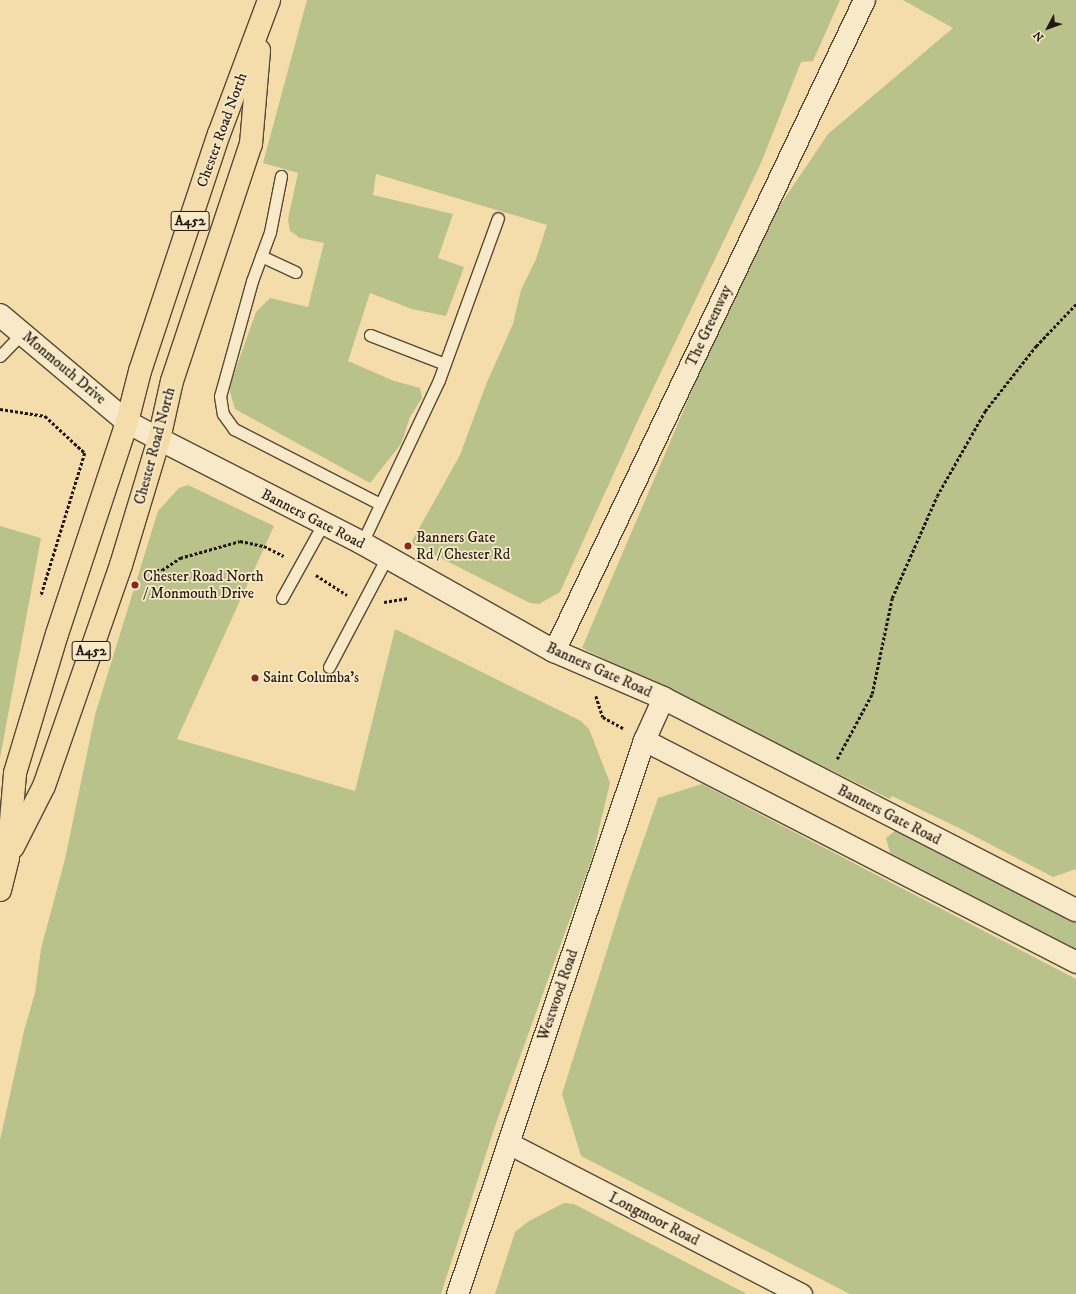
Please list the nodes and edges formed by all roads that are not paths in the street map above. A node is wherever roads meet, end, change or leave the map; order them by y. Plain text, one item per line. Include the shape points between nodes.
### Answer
1 (269, 0) edge
2 (864, 0) edge
3 (261, 24) junction
4 (281, 176) dead end
5 (498, 218) dead end
6 (261, 256) junction
7 (296, 272) dead end
8 (0, 315) edge
9 (22, 333) junction
10 (370, 335) dead end
11 (0, 356) edge
12 (445, 364) junction
13 (127, 422) junction
14 (159, 439) junction
15 (380, 504) junction
16 (323, 524) junction
17 (362, 543) junction
18 (387, 557) junction
19 (282, 598) dead end
20 (554, 651) junction
21 (329, 667) dead end
22 (663, 698) junction
23 (644, 740) junction
24 (8, 857) junction
25 (0, 890) edge
26 (1076, 910) edge
27 (1076, 962) edge
28 (508, 1143) junction
29 (457, 1294) edge
30 (801, 1294) edge

1 - 3 highway, Chester Road North / A452
2 - 20 street, The Greenway
3 - 13 highway, Chester Road North / A452 via 219,134 140,371
3 - 14 highway, Chester Road North / A452 via 250,144 172,381
4 - 6 lane via 270,232
5 - 12 lane
6 - 7 lane
6 - 15 lane via 220,396 223,414 234,428
8 - 9 street, Monmouth Drive
9 - 11 lane
9 - 13 street, Monmouth Drive
10 - 12 lane
12 - 15 lane
13 - 14 street, Banners Gate Road
13 - 24 highway, Chester Road North / A452 via 57,634 15,773
14 - 16 street, Banners Gate Road
14 - 24 highway, Chester Road North / A452 via 121,565 44,786
15 - 17 lane
16 - 17 street, Banners Gate Road
16 - 19 lane
17 - 18 street, Banners Gate Road
18 - 20 street, Banners Gate Road
18 - 21 lane
20 - 22 street, Banners Gate Road
22 - 23 street, Westwood Road
22 - 26 street, Banners Gate Road
23 - 27 street
23 - 28 street, Westwood Road
24 - 25 highway, Chester Road North / A452
28 - 29 street, Westwood Road
28 - 30 street, Longmoor Road

